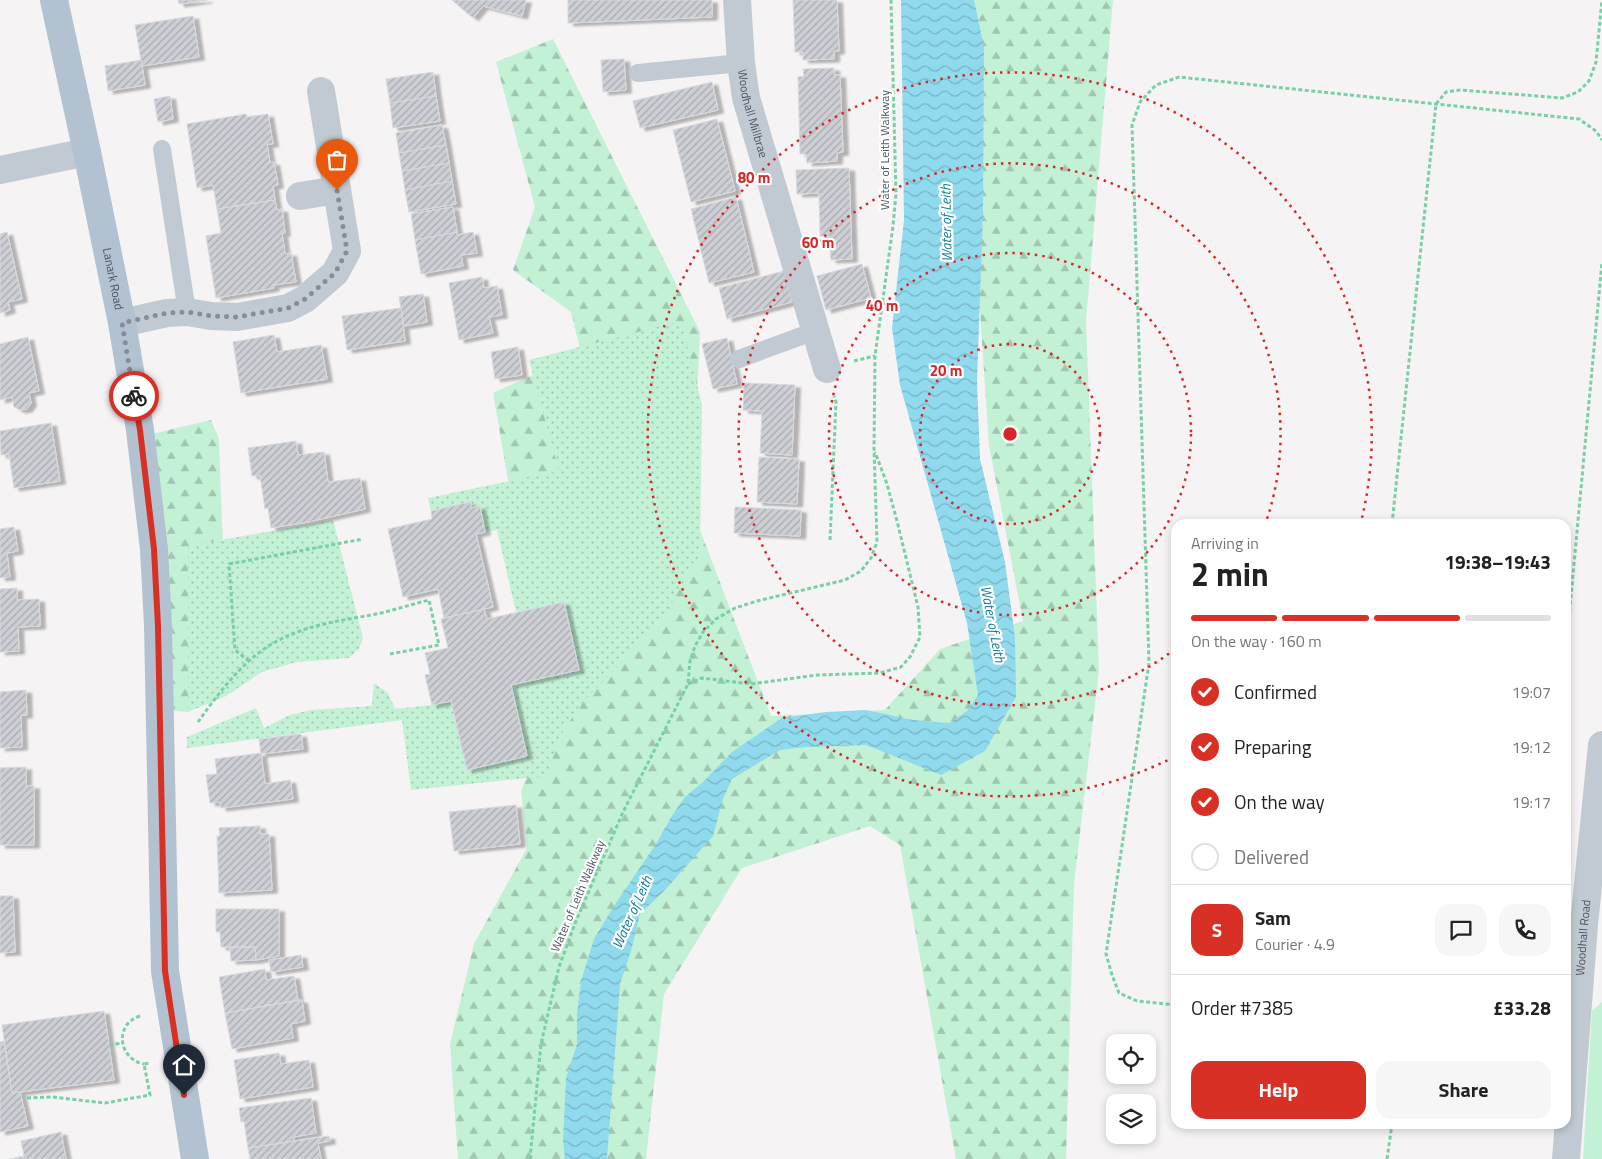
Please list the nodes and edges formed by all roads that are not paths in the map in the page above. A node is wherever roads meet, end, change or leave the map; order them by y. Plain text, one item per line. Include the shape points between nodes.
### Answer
1 (54, 0) edge
2 (737, 0) edge
3 (741, 62) junction
4 (638, 73) dead end
5 (321, 91) dead end
6 (162, 149) dead end
7 (88, 152) junction
8 (0, 170) edge
9 (337, 190) junction
10 (300, 196) dead end
11 (187, 312) junction
12 (122, 323) junction
13 (815, 330) junction
14 (739, 359) dead end
15 (828, 369) road end
16 (1602, 745) edge
17 (1571, 1094) edge
18 (1568, 1129) edge
19 (195, 1159) edge
20 (1566, 1159) edge

1 - 7 main road, Lanark Road
2 - 3 street, Woodhall Millbrae
3 - 4 lane
3 - 13 street, Woodhall Millbrae via 746,98
5 - 9 street
6 - 11 lane
7 - 8 street
7 - 12 main road, Lanark Road
9 - 10 street
9 - 11 street via 347,251 335,273 305,299 288,308 237,317
11 - 12 street
12 - 19 main road, Lanark Road via 140,430 154,549 165,971
13 - 14 lane
13 - 15 street, Woodhall Millbrae
16 - 17 street, Woodhall Road
18 - 20 street, Woodhall Road

